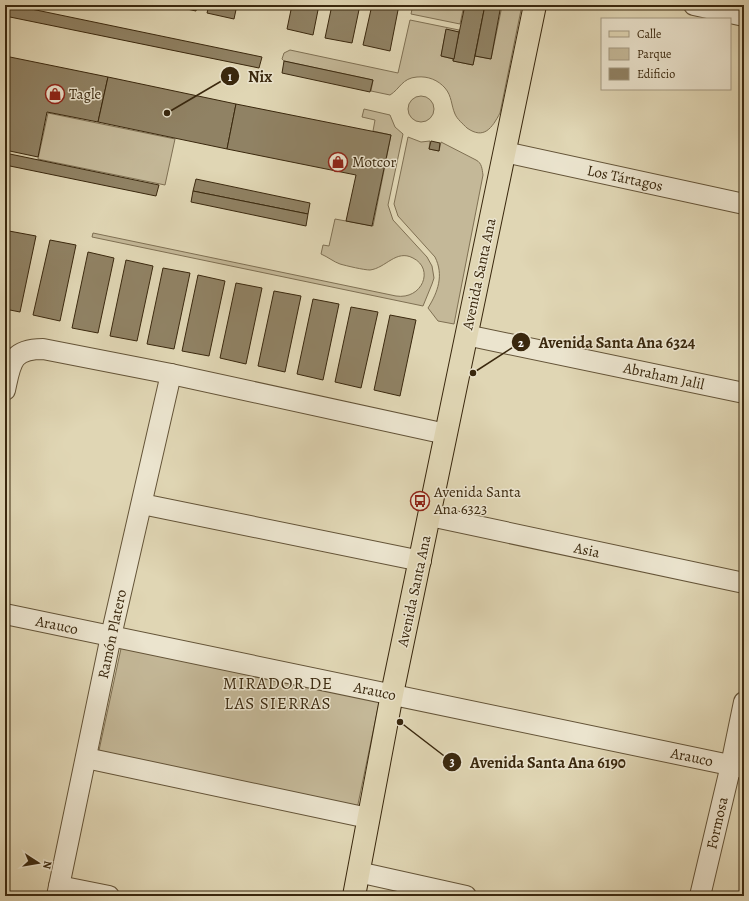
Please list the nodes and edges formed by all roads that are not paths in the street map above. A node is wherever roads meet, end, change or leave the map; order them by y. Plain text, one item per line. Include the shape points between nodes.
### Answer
1 (534, 5) edge
2 (694, 5) edge
3 (744, 16) edge
4 (505, 152) junction
5 (744, 204) edge
6 (466, 334) junction
7 (171, 374) junction
8 (5, 390) edge
9 (744, 393) edge
10 (446, 434) junction
11 (142, 504) junction
12 (430, 516) junction
13 (421, 562) junction
14 (744, 583) edge
15 (5, 614) edge
16 (111, 636) junction
17 (392, 694) junction
18 (744, 702) edge
19 (86, 758) junction
20 (737, 766) edge
21 (368, 818) junction
22 (358, 872) junction
23 (58, 891) edge
24 (109, 896) edge
25 (354, 896) edge
26 (466, 896) edge
27 (700, 896) edge

1 - 4 main road, Avenida Santa Ana
2 - 3 street
4 - 5 street, Los Tártagos
4 - 6 main road, Avenida Santa Ana
6 - 9 street, Abraham Jalil
6 - 10 main road, Avenida Santa Ana
7 - 8 street via 32,349 17,355 10,365
7 - 10 street
7 - 11 street, Ramón Platero
10 - 12 main road, Avenida Santa Ana
11 - 13 street
11 - 16 street, Ramón Platero
12 - 13 main road, Avenida Santa Ana
12 - 14 street, Asia
13 - 17 main road, Avenida Santa Ana
15 - 16 street, Arauco
16 - 17 street, Arauco
16 - 19 street, Ramón Platero
17 - 20 street, Arauco
17 - 21 main road, Avenida Santa Ana
18 - 20 street, Formosa
19 - 21 street
19 - 23 street, Ramón Platero
20 - 27 street, Formosa
21 - 22 main road, Avenida Santa Ana
22 - 25 main road, Avenida Santa Ana
22 - 26 street
23 - 24 street

